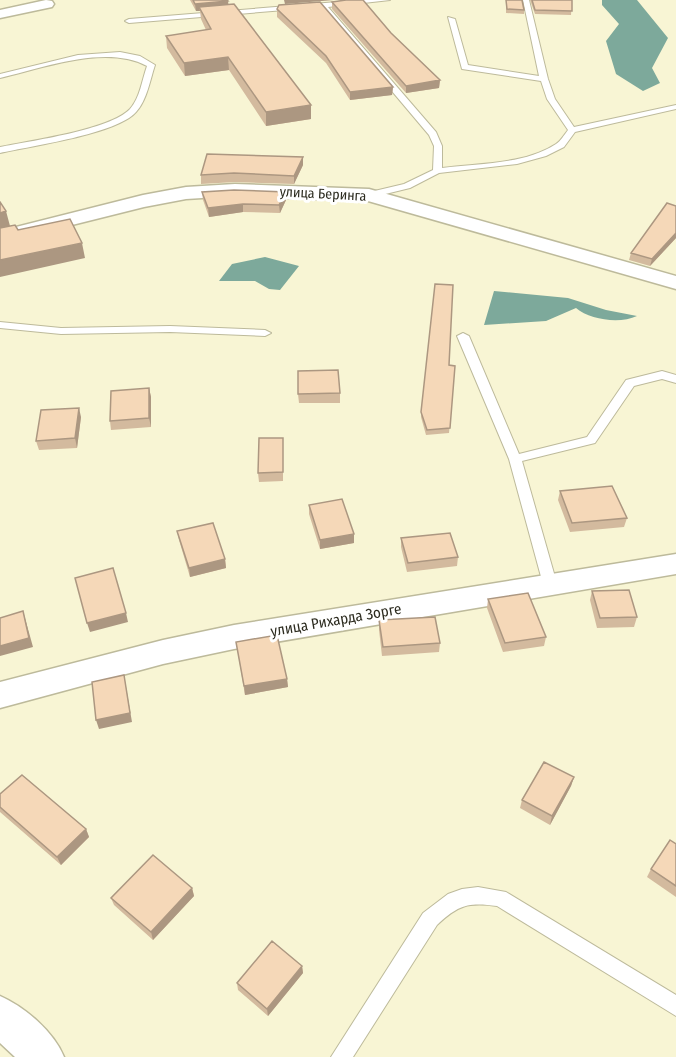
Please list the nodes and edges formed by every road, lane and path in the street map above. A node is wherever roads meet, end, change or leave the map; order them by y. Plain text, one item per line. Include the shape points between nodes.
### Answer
1 (387, 0) edge
2 (526, 0) edge
3 (47, 4) dead end
4 (324, 6) junction
5 (0, 14) edge
6 (451, 19) dead end
7 (129, 21) dead end
8 (0, 76) edge
9 (544, 79) junction
10 (676, 107) edge
11 (572, 130) junction
12 (0, 150) edge
13 (437, 171) junction
14 (369, 195) junction
15 (0, 237) edge
16 (676, 282) edge
17 (0, 325) edge
18 (266, 333) dead end
19 (463, 336) dead end
20 (676, 379) edge
21 (515, 459) junction
22 (676, 564) edge
23 (550, 584) junction
24 (0, 695) edge
25 (676, 1006) edge
26 (0, 1016) edge
27 (44, 1057) edge
28 (341, 1057) edge

1 - 4 lane
2 - 9 lane
3 - 5 street
4 - 7 lane
4 - 13 lane via 429,127 438,146
6 - 9 lane via 465,67
8 - 12 lane via 106,55 137,57 151,65 134,112 121,121
9 - 11 lane via 551,99
10 - 11 lane
11 - 13 lane via 561,145 543,154
13 - 14 lane via 406,186
14 - 15 street, улица Беринга via 235,190 186,193
14 - 16 street, улица Беринга
17 - 18 lane via 61,331 170,329
19 - 21 lane
20 - 21 lane via 662,375 630,383 591,440
21 - 23 lane
22 - 23 street, улица Рихарда Зорге
23 - 24 street, улица Рихарда Зорге via 173,650
25 - 28 lane via 500,898 475,894 447,902 430,919
26 - 27 street

